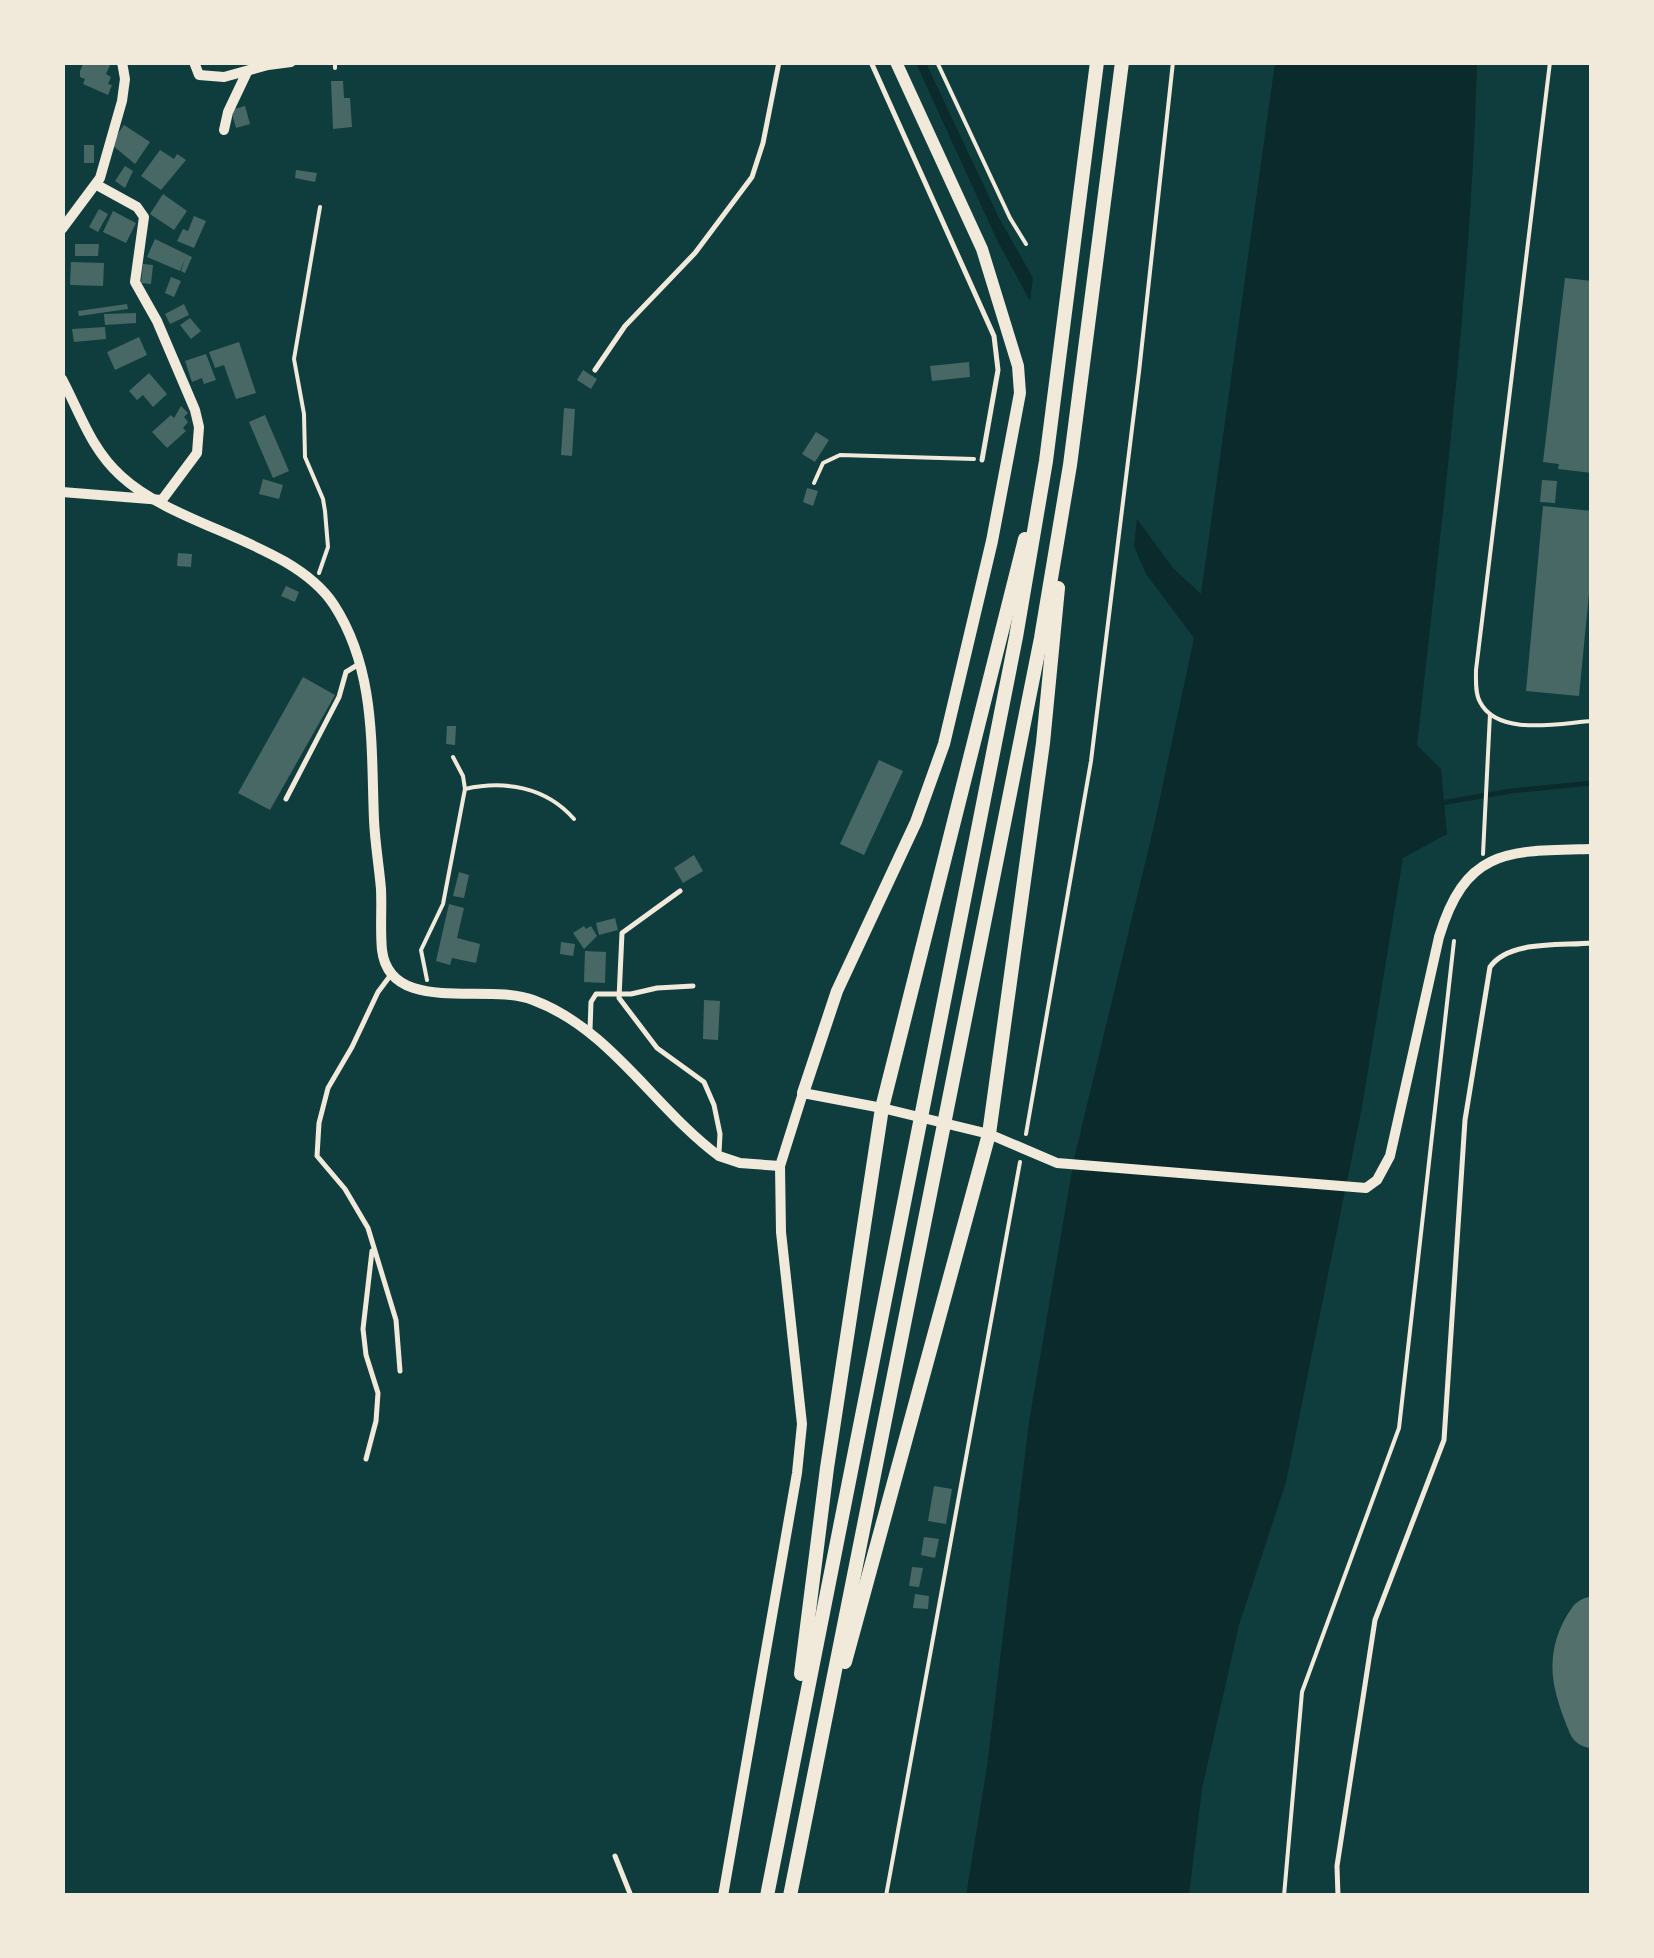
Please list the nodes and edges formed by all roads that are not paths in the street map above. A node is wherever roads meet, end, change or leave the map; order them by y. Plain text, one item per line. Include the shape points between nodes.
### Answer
1 (122, 62) edge
2 (194, 62) edge
3 (291, 62) edge
4 (779, 62) edge
5 (871, 62) edge
6 (896, 62) edge
7 (1097, 62) edge
8 (1122, 62) edge
9 (247, 72) junction
10 (224, 130) dead end
11 (97, 184) junction
12 (62, 229) edge
13 (595, 370) dead end
14 (62, 379) edge
15 (982, 460) road end
16 (1046, 461) junction
17 (1070, 465) junction
18 (62, 492) edge
19 (156, 502) junction
20 (359, 664) junction
21 (286, 799) dead end
22 (1592, 849) edge
23 (680, 891) dead end
24 (1592, 943) edge
25 (390, 976) junction
26 (694, 986) dead end
27 (618, 994) junction
28 (589, 1033) junction
29 (803, 1093) junction
30 (882, 1108) junction
31 (989, 1134) junction
32 (719, 1156) junction
33 (780, 1166) junction
34 (372, 1248) junction
35 (400, 1371) dead end
36 (366, 1459) dead end
37 (787, 1788) junction
38 (810, 1793) junction
39 (616, 1856) dead end
40 (631, 1896) edge
41 (723, 1896) edge
42 (767, 1896) edge
43 (790, 1896) edge
44 (1338, 1896) edge

1 - 11 street via 122,101
2 - 9 street via 204,76
3 - 9 street
4 - 13 lane via 752,177
5 - 15 lane via 994,336 998,370
6 - 29 street via 982,248 1018,366 1020,394 944,744 916,822 837,991
7 - 16 main road
8 - 17 main road
9 - 10 street
11 - 12 street
11 - 19 street via 142,212 135,282 198,420 197,453 170,494
14 - 19 street via 106,462
16 - 30 main road
16 - 37 main road via 991,773
17 - 31 main road via 1043,742
17 - 38 main road via 1018,760
18 - 19 street
19 - 20 street via 314,582 342,618
20 - 21 lane via 346,672
20 - 25 street via 372,728 381,936
22 - 31 street via 1482,861 1460,887 1446,915 1390,1156 1378,1180 1359,1190 1072,1165
23 - 27 lane via 622,933
24 - 44 lane via 1516,950 1490,967 1465,1120 1444,1440 1374,1620
25 - 28 street via 429,992 514,994
25 - 34 lane via 328,1088 319,1123 318,1156 368,1228
26 - 27 lane
27 - 28 lane via 592,997
27 - 32 lane via 658,1048 704,1082 720,1134
28 - 32 street
29 - 30 street
29 - 33 street
30 - 31 street
30 - 37 main road
31 - 38 main road
32 - 33 street
33 - 41 street via 802,1424
34 - 35 lane via 396,1320
34 - 36 lane via 363,1330 378,1393
37 - 42 main road
38 - 43 main road
39 - 40 lane

